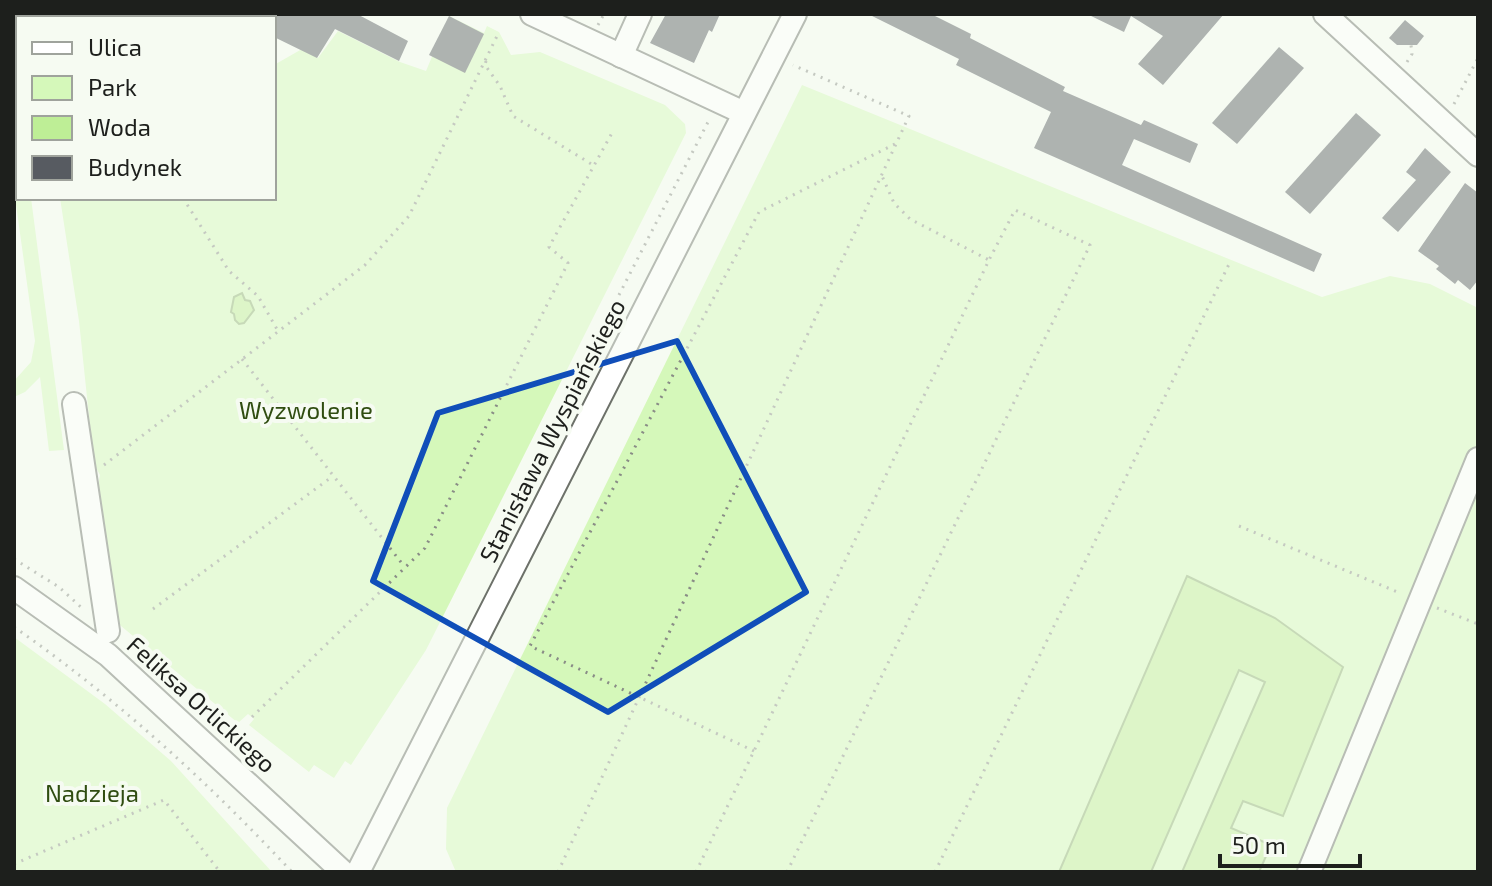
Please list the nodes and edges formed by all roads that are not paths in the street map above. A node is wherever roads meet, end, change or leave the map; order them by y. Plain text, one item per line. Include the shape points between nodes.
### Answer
1 (532, 14) edge
2 (640, 14) edge
3 (795, 14) edge
4 (1325, 14) edge
5 (621, 56) junction
6 (744, 113) junction
7 (1478, 155) edge
8 (74, 404) dead end
9 (1478, 459) edge
10 (14, 588) edge
11 (108, 631) road end
12 (343, 872) edge
13 (358, 872) edge
14 (1309, 872) edge

1 - 5 street
2 - 5 street
3 - 6 street, Stanisława Wyspiańskiego
4 - 7 street via 1440,114
5 - 6 street
6 - 13 street, Stanisława Wyspiańskiego
8 - 11 street
9 - 14 street
10 - 12 street, Feliksa Orlickiego via 108,655

